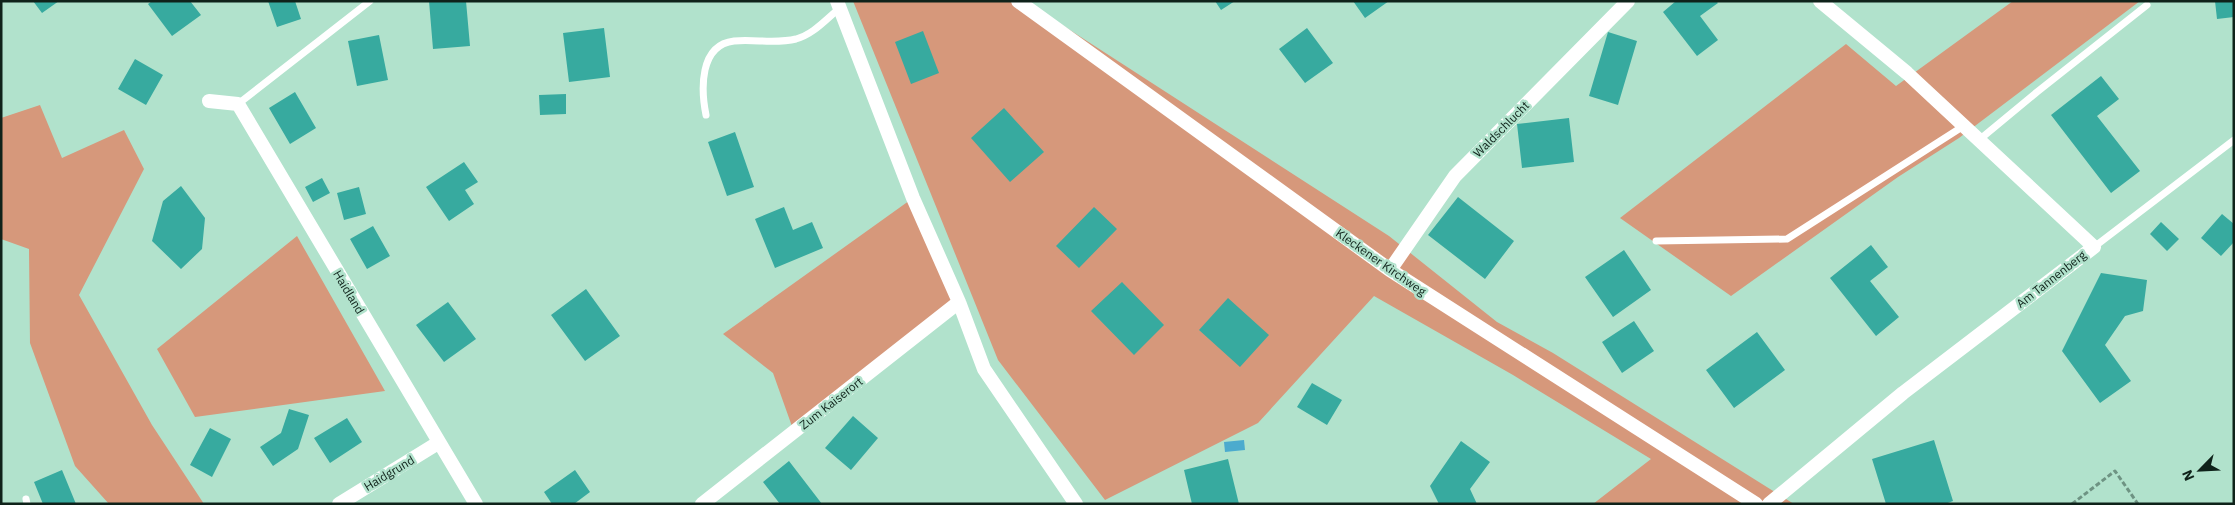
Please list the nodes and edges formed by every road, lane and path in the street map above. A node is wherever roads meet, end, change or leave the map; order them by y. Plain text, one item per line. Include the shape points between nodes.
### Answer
1 (370, 1) edge
2 (1018, 1) edge
3 (1628, 1) edge
4 (1820, 1) edge
5 (838, 4) edge
6 (2147, 5) dead end
7 (1907, 74) junction
8 (209, 101) dead end
9 (238, 104) junction
10 (706, 115) dead end
11 (1979, 140) junction
12 (2234, 140) edge
13 (1656, 241) dead end
14 (2094, 246) junction
15 (1390, 270) junction
16 (959, 302) junction
17 (438, 443) junction
18 (339, 504) edge
19 (476, 504) edge
20 (702, 504) edge
21 (1076, 504) edge
22 (1756, 504) edge
23 (1769, 504) edge
24 (2072, 504) edge
25 (2138, 504) edge

1 - 9 lane
2 - 15 street, Kleckener Kirchweg
3 - 15 street, Waldschlucht via 1455,176
4 - 7 street, Am Tannenberg
5 - 10 lane via 815,30 796,39 733,41 720,46 709,58 704,78
5 - 16 street via 913,198
6 - 11 lane
7 - 11 street, Am Tannenberg
7 - 13 lane via 1962,127 1787,239
8 - 9 street
9 - 17 street, Haidland
11 - 14 street, Am Tannenberg
12 - 14 lane
14 - 23 street, Am Tannenberg via 1903,393
15 - 22 street, Kleckener Kirchweg
16 - 20 street, Zum Kaiserort
16 - 21 street via 984,369
17 - 18 street, Haidgrund
17 - 19 street, Haidland
24 - 25 path via 2115,471

